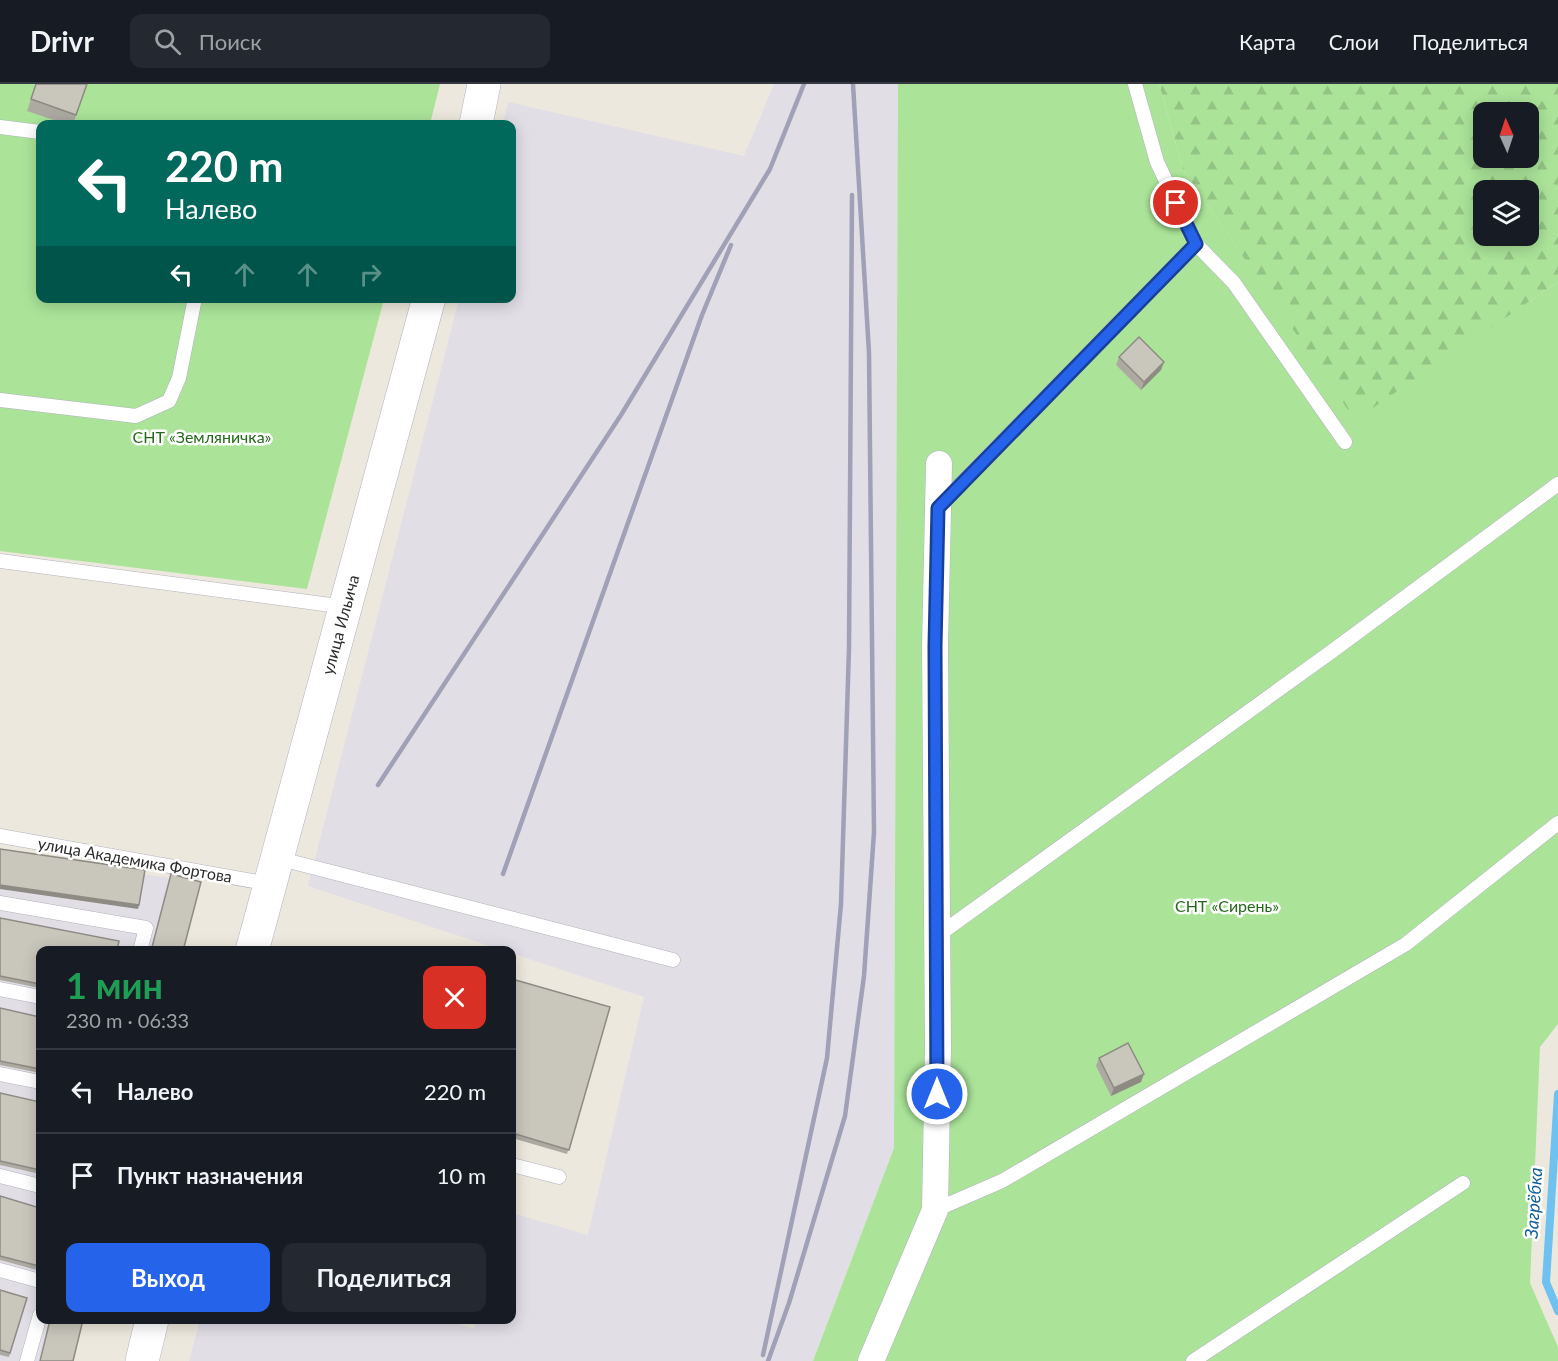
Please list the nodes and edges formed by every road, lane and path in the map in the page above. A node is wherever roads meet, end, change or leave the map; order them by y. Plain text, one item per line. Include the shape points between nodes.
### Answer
1 (484, 84) edge
2 (1134, 84) edge
3 (477, 120) edge
4 (0, 127) edge
5 (36, 132) edge
6 (1196, 244) junction
7 (194, 303) edge
8 (428, 303) edge
9 (0, 400) edge
10 (1345, 442) dead end
11 (939, 464) dead end
12 (1558, 484) edge
13 (938, 508) junction
14 (0, 561) edge
15 (346, 607) junction
16 (1558, 823) edge
17 (0, 836) edge
18 (274, 871) junction
19 (0, 903) edge
20 (937, 936) junction
21 (141, 946) edge
22 (253, 946) edge
23 (673, 960) dead end
24 (0, 989) edge
25 (36, 996) edge
26 (0, 1074) edge
27 (36, 1081) edge
28 (516, 1166) edge
29 (0, 1176) edge
30 (559, 1177) dead end
31 (1463, 1182) dead end
32 (36, 1185) edge
33 (935, 1210) junction
34 (0, 1270) edge
35 (36, 1280) edge
36 (37, 1324) edge
37 (151, 1324) edge
38 (27, 1361) edge
39 (142, 1361) edge
40 (872, 1361) edge
41 (1193, 1361) edge

1 - 3 main road
2 - 6 lane via 1157,162
4 - 5 lane
6 - 10 lane via 1234,283
6 - 13 lane
7 - 9 lane via 179,378 169,401 136,416
8 - 15 main road, улица Ильича
11 - 13 street
12 - 20 lane
13 - 20 street
14 - 15 lane
15 - 18 main road, улица Ильича
16 - 33 lane via 1406,944 1002,1181
17 - 18 lane, улица Академика Фортова
18 - 22 main road, улица Ильича
18 - 23 lane, улица Академика Фортова
19 - 21 lane via 146,928
20 - 33 street
24 - 25 lane
26 - 27 lane
28 - 30 lane
29 - 32 lane
31 - 41 lane
33 - 40 street
34 - 35 lane
36 - 38 lane
37 - 39 main road

